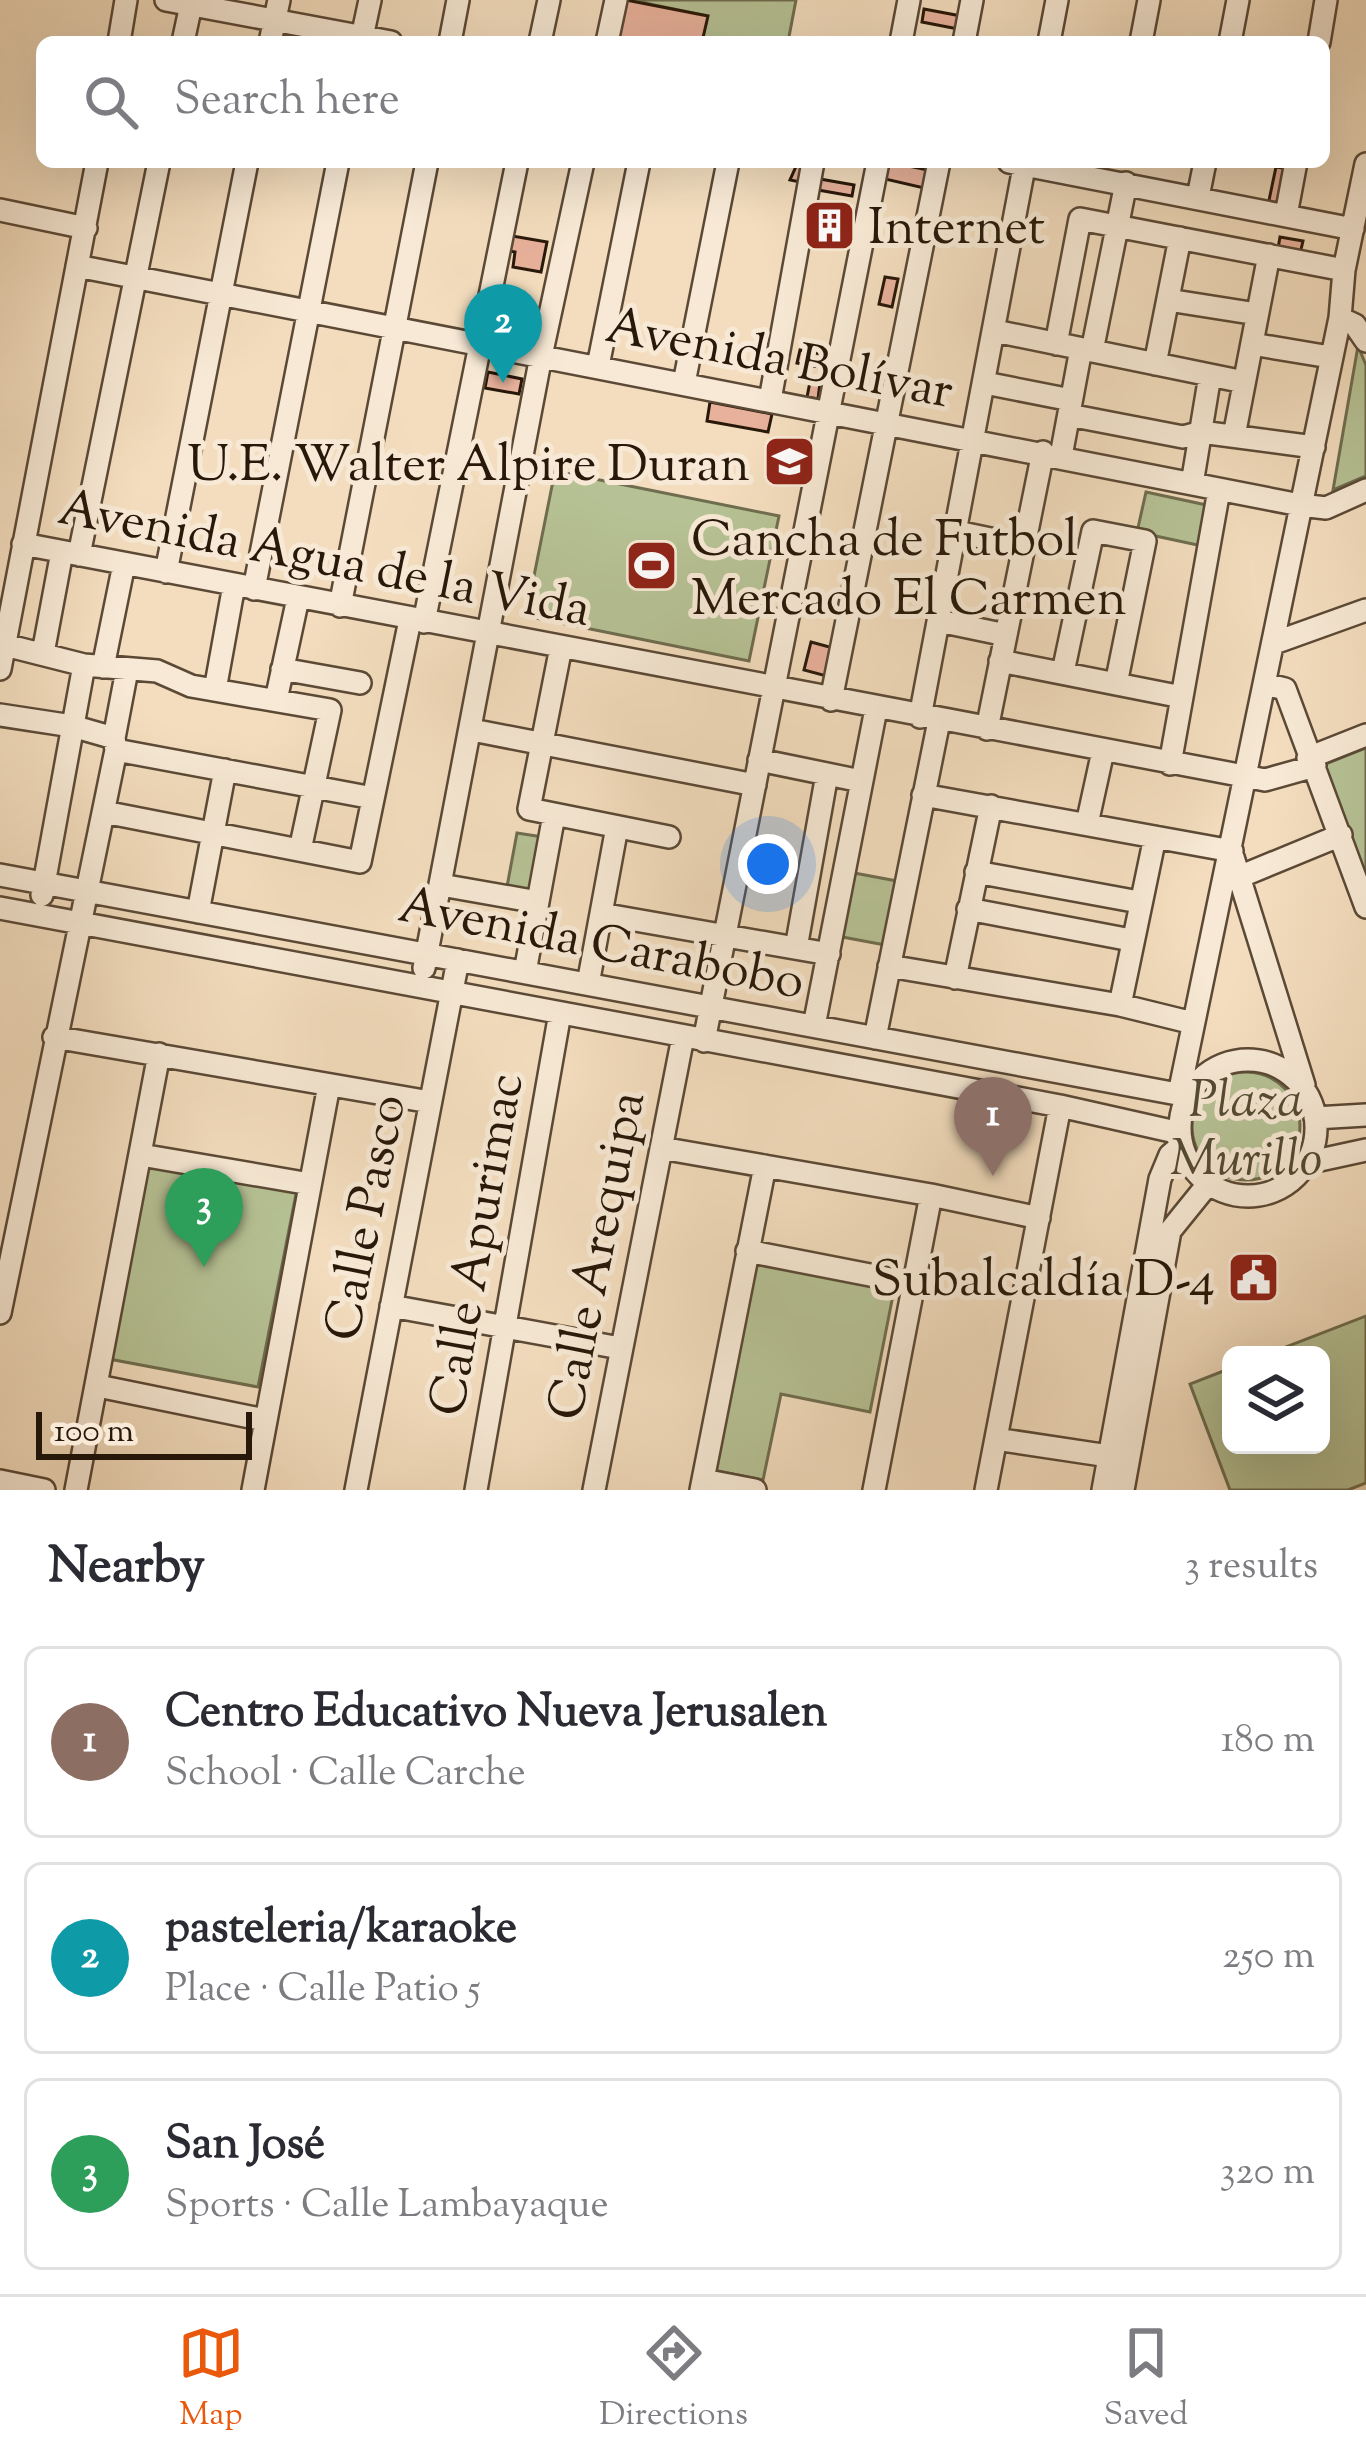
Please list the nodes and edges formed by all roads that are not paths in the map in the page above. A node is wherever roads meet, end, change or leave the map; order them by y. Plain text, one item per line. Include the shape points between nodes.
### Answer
1 (126, 0) edge
2 (166, 0) edge
3 (370, 0) edge
4 (458, 0) edge
5 (549, 0) edge
6 (616, 0) edge
7 (909, 0) edge
8 (972, 0) edge
9 (1057, 0) edge
10 (1149, 0) edge
11 (1238, 0) edge
12 (1326, 0) edge
13 (191, 2) edge
14 (275, 21) edge
15 (120, 36) edge
16 (184, 36) edge
17 (348, 36) edge
18 (363, 36) edge
19 (451, 36) edge
20 (541, 36) edge
21 (609, 36) edge
22 (902, 36) edge
23 (965, 36) edge
24 (1049, 36) edge
25 (1142, 36) edge
26 (1231, 36) edge
27 (1319, 36) edge
28 (1366, 164) edge
29 (97, 168) edge
30 (157, 168) edge
31 (246, 168) edge
32 (337, 168) edge
33 (426, 168) edge
34 (516, 168) edge
35 (582, 168) edge
36 (638, 168) edge
37 (727, 168) edge
38 (812, 168) edge
39 (877, 168) edge
40 (938, 168) edge
41 (1019, 168) edge
42 (1061, 168) edge
43 (1204, 168) edge
44 (1295, 168) edge
45 (1119, 175) edge
46 (1198, 197) junction
47 (0, 210) edge
48 (1286, 215) junction
49 (1117, 226) junction
50 (86, 228) junction
51 (1353, 229) junction
52 (1180, 238) junction
53 (1269, 255) junction
54 (77, 266) junction
55 (1344, 270) junction
56 (135, 278) junction
57 (221, 294) junction
58 (1168, 300) junction
59 (309, 311) junction
60 (1257, 314) junction
61 (1340, 318) junction
62 (395, 328) junction
63 (995, 331) junction
64 (1366, 341) edge
65 (1056, 344) junction
66 (1252, 344) junction
67 (482, 345) junction
68 (1087, 350) junction
69 (541, 356) junction
70 (1330, 357) junction
71 (1155, 364) junction
72 (598, 366) junction
73 (1210, 375) junction
74 (1244, 382) junction
75 (684, 383) junction
76 (985, 383) junction
77 (770, 400) junction
78 (1070, 407) junction
79 (830, 411) junction
80 (888, 422) junction
81 (1202, 432) junction
82 (1234, 436) junction
83 (975, 439) junction
84 (1314, 447) junction
85 (1052, 454) junction
86 (1192, 484) junction
87 (1219, 490) junction
88 (1366, 490) edge
89 (1300, 505) junction
90 (957, 532) junction
91 (23, 544) junction
92 (1024, 546) junction
93 (70, 554) junction
94 (124, 564) junction
95 (166, 572) junction
96 (244, 587) junction
97 (298, 598) junction
98 (340, 606) junction
99 (1366, 610) edge
100 (417, 621) junction
101 (939, 621) junction
102 (491, 633) junction
103 (1006, 635) junction
104 (1274, 643) junction
105 (4, 644) junction
106 (561, 646) junction
107 (43, 653) junction
108 (1000, 661) junction
109 (93, 666) junction
110 (0, 669) edge
111 (282, 669) junction
112 (127, 670) junction
113 (1063, 672) junction
114 (360, 683) dead end
115 (1116, 684) junction
116 (1265, 684) junction
117 (774, 688) junction
118 (215, 690) junction
119 (1182, 697) junction
120 (276, 700) junction
121 (831, 700) junction
122 (876, 709) junction
123 (0, 715) edge
124 (930, 719) junction
125 (72, 726) junction
126 (987, 729) junction
127 (472, 730) junction
128 (1366, 735) edge
129 (115, 744) junction
130 (542, 744) junction
131 (1103, 751) junction
132 (759, 760) junction
133 (1311, 762) junction
134 (1170, 764) junction
135 (225, 770) junction
136 (827, 774) junction
137 (1246, 776) junction
138 (861, 781) junction
139 (755, 784) junction
140 (314, 786) junction
141 (923, 795) junction
142 (373, 798) junction
143 (991, 806) junction
144 (104, 812) junction
145 (554, 815) junction
146 (1087, 824) junction
147 (617, 827) junction
148 (214, 833) junction
149 (1341, 835) junction
150 (669, 837) dead end
151 (1155, 837) junction
152 (300, 850) junction
153 (1232, 851) junction
154 (976, 872) junction
155 (0, 875) edge
156 (1239, 877) junction
157 (44, 884) junction
158 (441, 885) junction
159 (87, 894) junction
160 (538, 902) junction
161 (1139, 902) junction
162 (0, 908) edge
163 (1366, 908) edge
164 (968, 909) junction
165 (198, 912) junction
166 (38, 914) junction
167 (601, 914) junction
168 (82, 922) junction
169 (727, 936) junction
170 (1132, 940) junction
171 (796, 948) junction
172 (427, 954) junction
173 (829, 954) junction
174 (458, 960) junction
175 (890, 966) junction
176 (525, 972) junction
177 (955, 978) junction
178 (587, 984) junction
179 (421, 986) junction
180 (452, 993) junction
181 (1120, 1005) junction
182 (711, 1008) junction
183 (560, 1013) junction
184 (1193, 1023) junction
185 (814, 1027) junction
186 (54, 1036) junction
187 (875, 1038) junction
188 (693, 1039) junction
189 (159, 1054) junction
190 (329, 1085) junction
191 (1183, 1095) junction
192 (430, 1102) junction
193 (1060, 1106) junction
194 (1311, 1107) junction
195 (1366, 1115) edge
196 (1180, 1139) junction
197 (661, 1148) junction
198 (1366, 1150) edge
199 (141, 1155) junction
200 (1306, 1163) junction
201 (765, 1166) junction
202 (310, 1184) junction
203 (1208, 1184) junction
204 (931, 1195) junction
205 (1039, 1218) junction
206 (747, 1250) junction
207 (5, 1256) edge
208 (911, 1283) junction
209 (392, 1306) junction
210 (0, 1313) edge
211 (505, 1327) junction
212 (620, 1348) junction
213 (98, 1386) junction
214 (265, 1420) junction
215 (995, 1439) junction
216 (1119, 1458) junction
217 (0, 1481) edge
218 (702, 1485) edge
219 (44, 1490) edge
220 (76, 1490) edge
221 (253, 1490) edge
222 (356, 1490) edge
223 (476, 1490) edge
224 (594, 1490) edge
225 (755, 1490) edge
226 (874, 1490) edge
227 (986, 1490) edge
228 (1103, 1490) edge
229 (1123, 1490) edge

1 - 15 street
2 - 13 street
3 - 18 street
4 - 19 street
5 - 20 street
6 - 21 street
7 - 22 street
8 - 23 street
9 - 24 street
10 - 25 street
11 - 26 street
12 - 27 street
13 - 14 street
13 - 16 street
14 - 17 street
28 - 51 street
29 - 50 street
30 - 56 street
31 - 57 street
32 - 59 street
33 - 62 street
34 - 67 street
35 - 69 street
36 - 72 street
37 - 75 street
38 - 77 street
39 - 79 street, Calle Arequipa
40 - 80 street
41 - 63 street
42 - 45 street
43 - 46 street
44 - 48 street
45 - 46 street
45 - 49 street
46 - 48 street
47 - 50 street
48 - 51 street
49 - 52 street
49 - 65 street via 1080,219
49 - 68 street
50 - 54 street
51 - 55 street
52 - 53 street
52 - 58 street
53 - 55 street
53 - 60 street
54 - 56 street, Avenida Bolívar
54 - 91 street
55 - 61 street
56 - 57 street, Avenida Bolívar
56 - 93 street
57 - 59 street, Avenida Bolívar
57 - 95 street
58 - 60 street
58 - 71 street
59 - 62 street, Avenida Bolívar
59 - 96 street
60 - 66 street
61 - 64 street
61 - 70 street
62 - 67 street, Avenida Bolívar
62 - 98 street
63 - 65 street
63 - 76 street
65 - 68 street
66 - 70 street
66 - 74 street
67 - 69 street, Avenida Bolívar
67 - 100 street
68 - 71 street
68 - 78 street
69 - 72 street, Avenida Bolívar
69 - 102 street
70 - 84 street
71 - 73 street
72 - 75 street, Avenida Bolívar
73 - 74 street
73 - 81 street
74 - 82 street
75 - 77 street, Avenida Bolívar
76 - 78 street
76 - 83 street
77 - 79 street, Avenida Bolívar
78 - 81 street via 1183,437
78 - 85 street
79 - 80 street, Avenida Bolívar
79 - 117 street, Calle Arequipa
80 - 83 street, Avenida Bolívar
80 - 121 street
81 - 82 street
81 - 86 street
82 - 84 street
83 - 85 street, Avenida Bolívar
83 - 90 street
84 - 89 street
85 - 86 street
85 - 92 street
86 - 87 street
87 - 89 street
87 - 119 street
88 - 89 street via 1325,508
89 - 104 street
90 - 92 street
90 - 101 street
91 - 93 street, Avenida Agua de la Vida
91 - 105 street
92 - 103 street
93 - 94 street, Avenida Agua de la Vida
93 - 107 street
94 - 95 street, Avenida Agua de la Vida
94 - 109 street
95 - 96 street, Avenida Agua de la Vida
96 - 97 street, Avenida Agua de la Vida
96 - 118 street
97 - 98 street, Avenida Agua de la Vida
97 - 111 street
98 - 100 street, Avenida Agua de la Vida
99 - 104 street
100 - 102 street, Avenida Agua de la Vida
100 - 142 street
101 - 103 street
101 - 124 street
102 - 106 street, Avenida Agua de la Vida
102 - 127 street
103 - 108 street
104 - 116 street
105 - 107 street
105 - 110 street
106 - 117 street, Avenida Agua de la Vida
106 - 130 street
107 - 109 street
108 - 113 street
108 - 126 street
109 - 112 street
109 - 125 street
111 - 114 street
111 - 120 street
112 - 118 street
112 - 129 street
113 - 115 street
113 - 115 street via 1093,531 1145,541
115 - 119 street
116 - 133 street via 1285,689
116 - 137 street
117 - 121 street, Avenida Agua de la Vida
117 - 132 street, Calle Arequipa
118 - 120 street
119 - 134 street
120 - 140 street via 330,710
121 - 122 street, Avenida Agua de la Vida
122 - 124 street, Avenida Agua de la Vida
122 - 138 street
123 - 125 street
124 - 126 street, Avenida Agua de la Vida
124 - 141 street
125 - 129 street
125 - 157 street
126 - 131 street, Avenida Agua de la Vida
127 - 130 street
127 - 158 street
128 - 133 street, Avenida Agua de la Vida
129 - 135 street
129 - 144 street
130 - 139 street
130 - 145 street via 529,809
131 - 134 street, Avenida Agua de la Vida
131 - 146 street
132 - 136 street
132 - 139 street, Calle Arequipa
133 - 137 street, Avenida Agua de la Vida via 1265,780
133 - 149 street
134 - 137 street, Avenida Agua de la Vida
135 - 140 street
135 - 148 street
136 - 138 street
136 - 171 street
137 - 153 street
138 - 173 street
139 - 169 street, Calle Arequipa
140 - 142 street
140 - 152 street
141 - 143 street
141 - 175 street
142 - 152 street via 360,862
143 - 146 street
143 - 154 street
144 - 148 street
144 - 159 street
145 - 147 street
145 - 160 street
146 - 151 street
147 - 150 street
147 - 167 street
148 - 152 street
148 - 165 street
149 - 156 street
149 - 163 street
151 - 153 street
151 - 161 street
153 - 156 street
153 - 184 street
154 - 161 street
154 - 164 street
155 - 157 street, Avenida Carabobo
156 - 194 street
157 - 159 street, Avenida Carabobo
157 - 166 street
158 - 160 street
158 - 172 street
159 - 165 street, Avenida Carabobo
159 - 168 street
160 - 176 street
161 - 170 street
162 - 166 street, Avenida Carabobo
164 - 170 street
164 - 177 street
165 - 172 street, Avenida Carabobo
166 - 168 street, Avenida Carabobo
167 - 169 street
167 - 178 street
168 - 179 street, Avenida Carabobo
168 - 186 street
169 - 171 street
169 - 182 street, Calle Arequipa
170 - 181 street
171 - 173 street
172 - 174 street, Avenida Carabobo
172 - 179 street
173 - 185 street
174 - 176 street, Avenida Carabobo
174 - 180 street, Calle Pasco
175 - 177 street
175 - 187 street
176 - 178 street, Avenida Carabobo
177 - 181 street
178 - 182 street, Avenida Carabobo
179 - 180 street, Avenida Carabobo
180 - 183 street, Avenida Carabobo
180 - 192 street, Calle Pasco
181 - 184 street
182 - 185 street, Avenida Carabobo
182 - 188 street, Calle Arequipa
183 - 188 street, Avenida Carabobo
183 - 211 street, Calle Apurimac
184 - 191 street
185 - 187 street, Avenida Carabobo
186 - 189 street
186 - 207 street
187 - 191 street, Avenida Carabobo
188 - 193 street, Avenida Carabobo
188 - 197 street, Calle Arequipa
189 - 190 street
189 - 199 street
190 - 192 street
190 - 202 street
191 - 194 street via 1213,1070 1248,1060 1283,1070
191 - 196 street
192 - 209 street, Calle Pasco
193 - 196 street, Avenida Carabobo
193 - 205 street
194 - 195 street
194 - 200 street via 1314,1141
196 - 203 street
196 - 216 street via 1160,1179
197 - 201 street
197 - 212 street, Calle Arequipa
198 - 200 street
199 - 202 street
199 - 213 street
200 - 203 street via 1265,1194 1236,1196
201 - 204 street
201 - 206 street
202 - 214 street
203 - 216 street via 1170,1231
204 - 205 street
204 - 208 street
205 - 215 street
206 - 208 street
206 - 218 street
207 - 210 street
208 - 226 street
209 - 211 street
209 - 222 street, Calle Pasco
211 - 212 street
211 - 223 street, Calle Apurimac
212 - 224 street, Calle Arequipa
213 - 214 street
213 - 220 street
214 - 221 street
215 - 216 street
215 - 227 street
216 - 228 street
216 - 229 street
217 - 219 street
218 - 225 street

